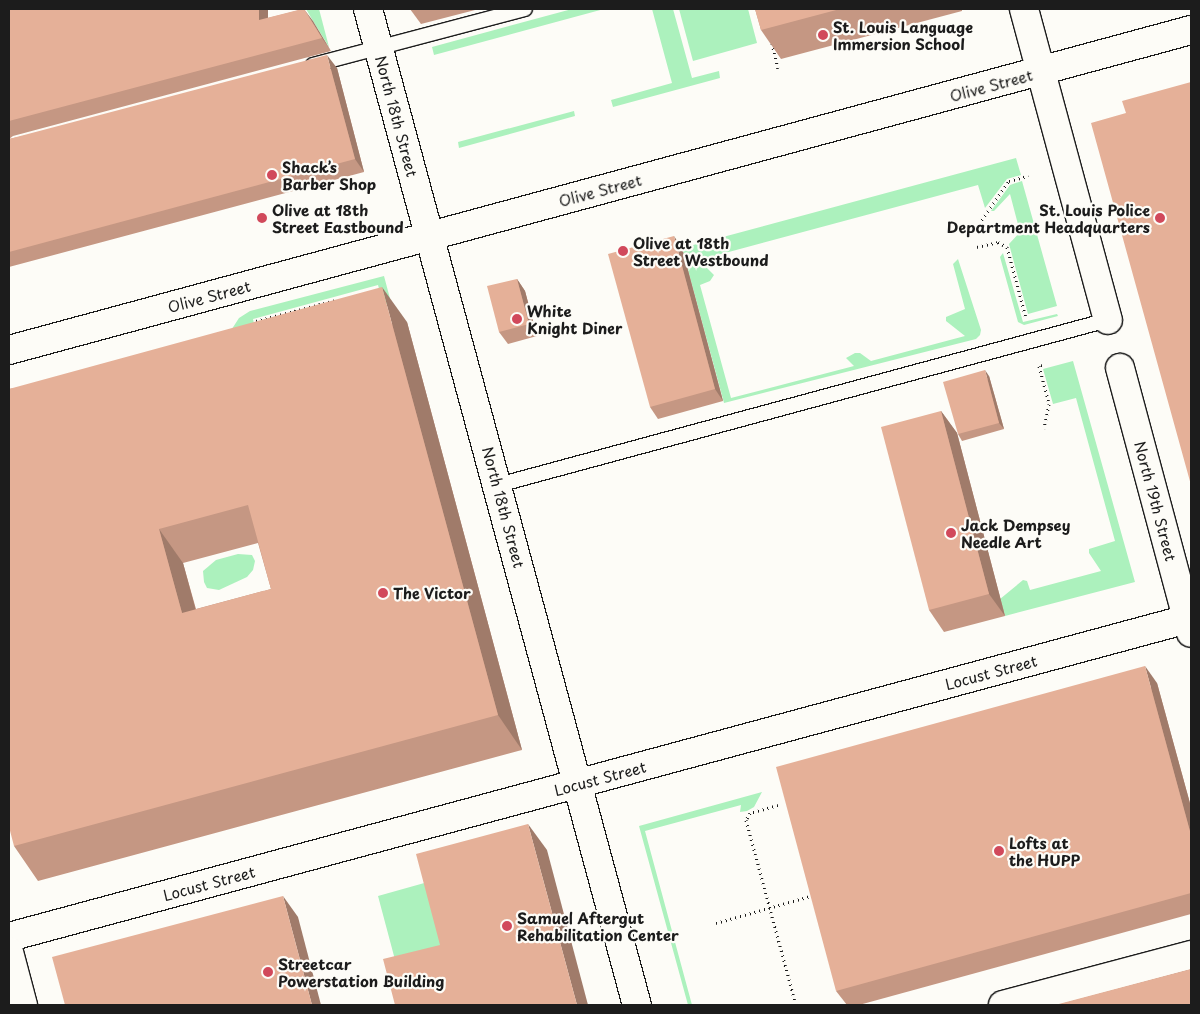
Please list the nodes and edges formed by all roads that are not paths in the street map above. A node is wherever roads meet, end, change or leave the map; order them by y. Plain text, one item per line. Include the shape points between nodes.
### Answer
1 (368, 9) edge
2 (525, 9) edge
3 (1024, 9) edge
4 (1191, 30) edge
5 (379, 47) junction
6 (302, 68) edge
7 (1041, 72) junction
8 (430, 237) junction
9 (1108, 320) joint
10 (9, 350) edge
11 (1120, 368) dead end
12 (498, 485) junction
13 (1190, 623) edge
14 (577, 784) junction
15 (9, 937) edge
16 (9, 952) edge
17 (1191, 955) edge
18 (23, 1005) edge
19 (637, 1005) edge
20 (1004, 1005) edge

1 - 5 street, North 18th Street
2 - 5 lane
3 - 7 street
4 - 7 street, Olive Street
5 - 6 lane
5 - 8 street, North 18th Street
7 - 8 street, Olive Street
7 - 9 street
8 - 10 street, Olive Street
8 - 12 street, North 18th Street
9 - 12 lane
11 - 13 street, North 19th Street
12 - 14 street, North 18th Street
13 - 14 street, Locust Street
14 - 15 street, Locust Street
14 - 19 street, North 18th Street
16 - 18 street
17 - 20 street

